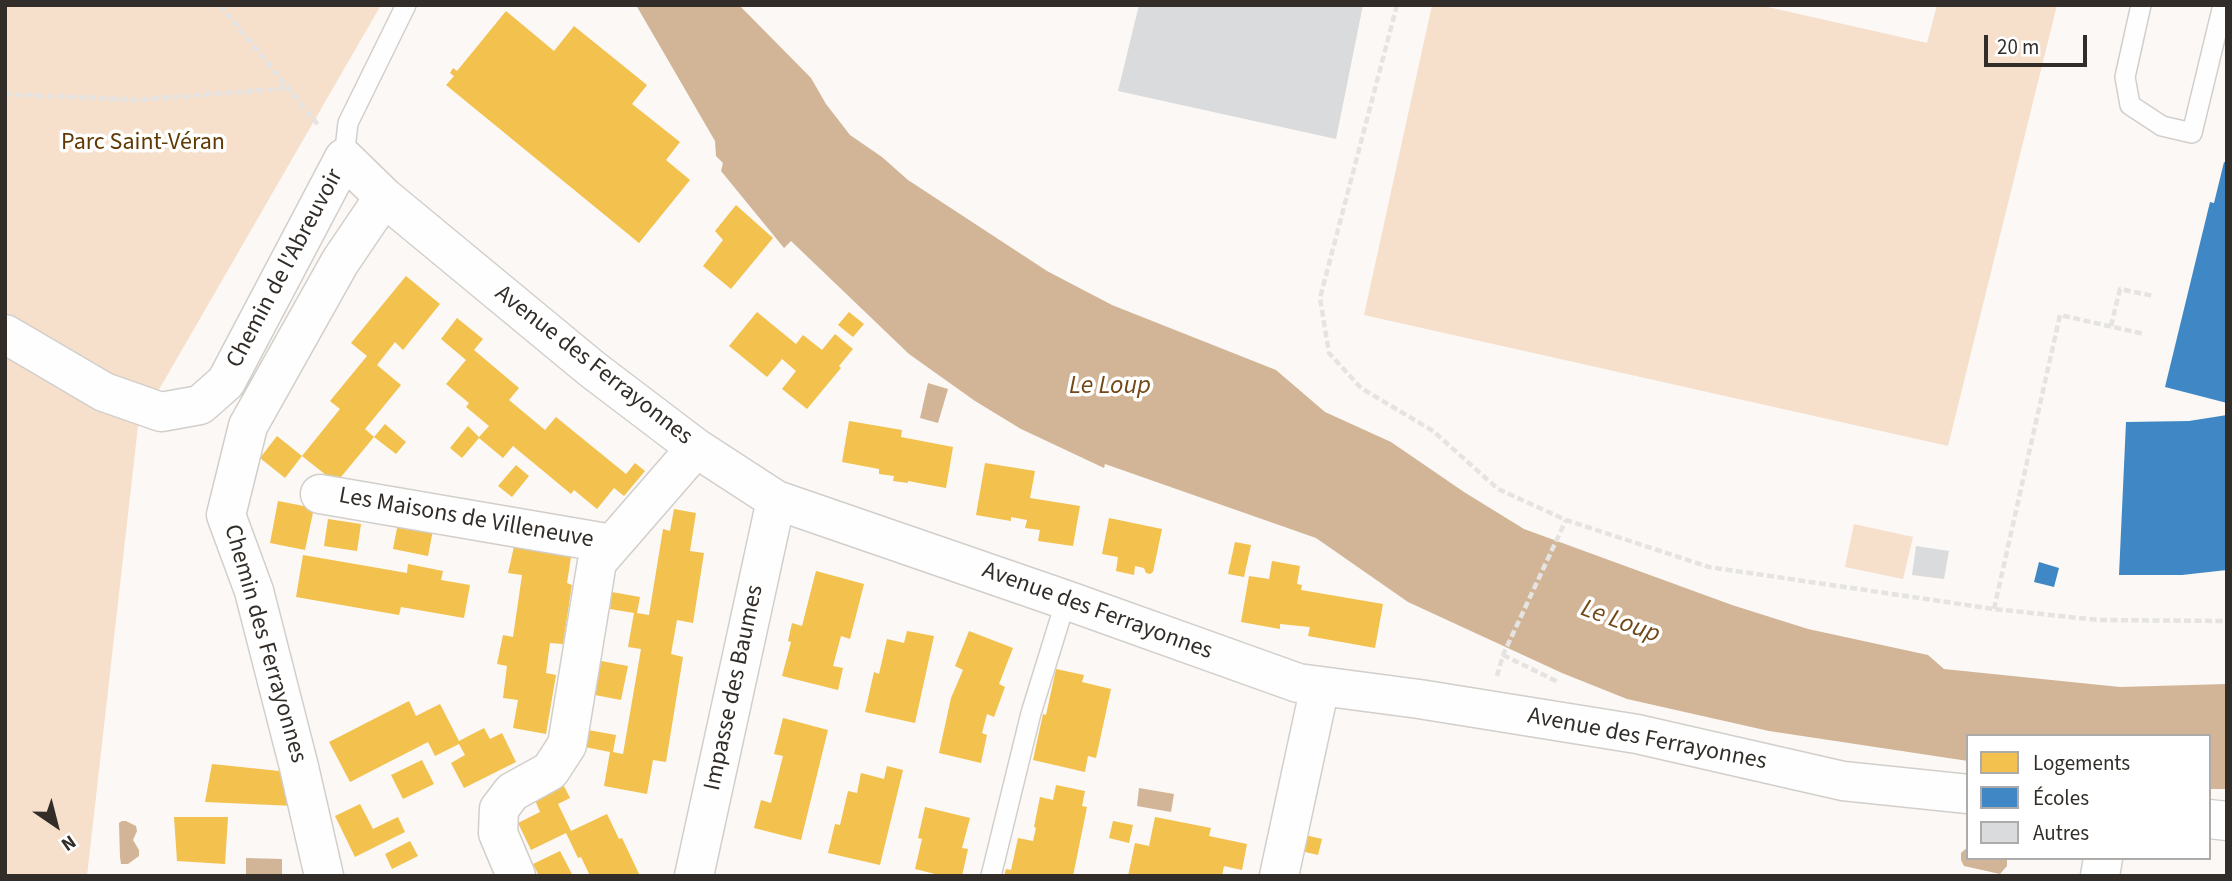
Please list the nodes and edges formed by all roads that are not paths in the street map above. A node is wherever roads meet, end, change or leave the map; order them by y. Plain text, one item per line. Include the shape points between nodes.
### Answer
1 (406, 5) edge
2 (2141, 5) edge
3 (2223, 5) edge
4 (344, 158) junction
5 (384, 197) junction
6 (5, 334) edge
7 (696, 448) junction
8 (320, 494) dead end
9 (775, 500) junction
10 (612, 544) junction
11 (1066, 600) junction
12 (1320, 686) junction
13 (1966, 794) edge
14 (324, 876) edge
15 (516, 876) edge
16 (694, 876) edge
17 (991, 876) edge
18 (1279, 876) edge

1 - 4 lane via 348,123
2 - 3 lane via 2125,76 2130,105 2162,126 2192,133
4 - 5 street, Avenue des Ferrayonnes
4 - 6 street, Chemin de l'Abreuvoir via 226,382 200,405 162,412 104,392
5 - 7 street, Avenue des Ferrayonnes via 592,369
5 - 14 street, Chemin des Ferrayonnes via 340,262 248,426 226,515 254,592
7 - 9 street, Avenue des Ferrayonnes
7 - 10 street, Les Maisons de Villeneuve
8 - 10 street, Les Maisons de Villeneuve
9 - 11 street, Avenue des Ferrayonnes
9 - 16 street, Impasse des Baumes
10 - 15 street, Les Maisons de Villeneuve via 597,562 567,745 550,771 512,792 499,808 498,834
11 - 12 street, Avenue des Ferrayonnes via 1298,683
11 - 17 lane via 1031,713
12 - 13 street, Avenue des Ferrayonnes via 1637,734 1843,781
12 - 18 street

